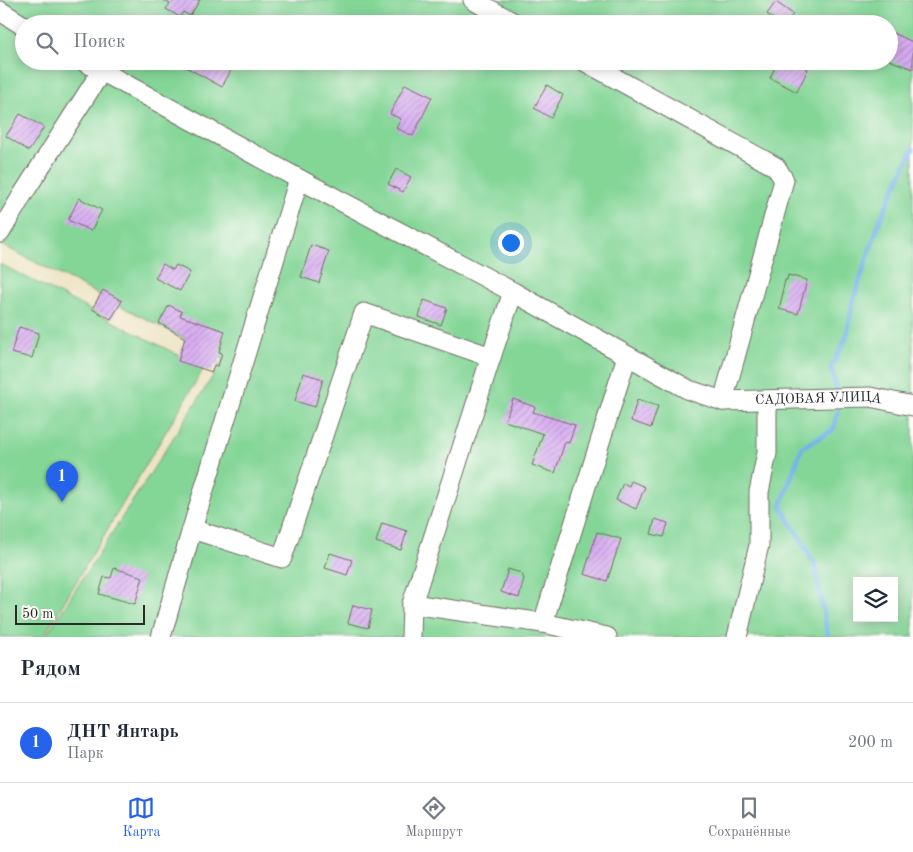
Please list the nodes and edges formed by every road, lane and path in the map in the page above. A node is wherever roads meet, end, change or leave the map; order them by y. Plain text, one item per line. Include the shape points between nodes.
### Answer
1 (473, 0) edge
2 (0, 12) edge
3 (500, 15) edge
4 (15, 21) edge
5 (98, 70) edge
6 (600, 70) edge
7 (101, 72) junction
8 (299, 179) junction
9 (0, 233) edge
10 (513, 292) junction
11 (627, 356) junction
12 (491, 357) junction
13 (723, 401) junction
14 (766, 401) junction
15 (913, 406) edge
16 (192, 529) junction
17 (412, 604) junction
18 (543, 623) junction
19 (161, 637) edge
20 (411, 637) edge
21 (608, 637) edge
22 (737, 637) edge

1 - 3 street
2 - 4 street
5 - 7 street, САДОВАЯ УЛИЦА
6 - 13 street via 776,167 784,180
7 - 8 street, САДОВАЯ УЛИЦА
7 - 9 street
8 - 10 street, САДОВАЯ УЛИЦА
8 - 16 street
10 - 11 street, САДОВАЯ УЛИЦА
10 - 12 street
11 - 13 street, САДОВАЯ УЛИЦА via 688,390
11 - 18 street
12 - 16 street via 364,313 282,558
12 - 17 street
13 - 14 street, САДОВАЯ УЛИЦА
14 - 15 street, САДОВАЯ УЛИЦА via 870,397
14 - 22 street via 767,452 759,492 759,545
16 - 19 street
17 - 18 street
17 - 20 street
18 - 21 street

